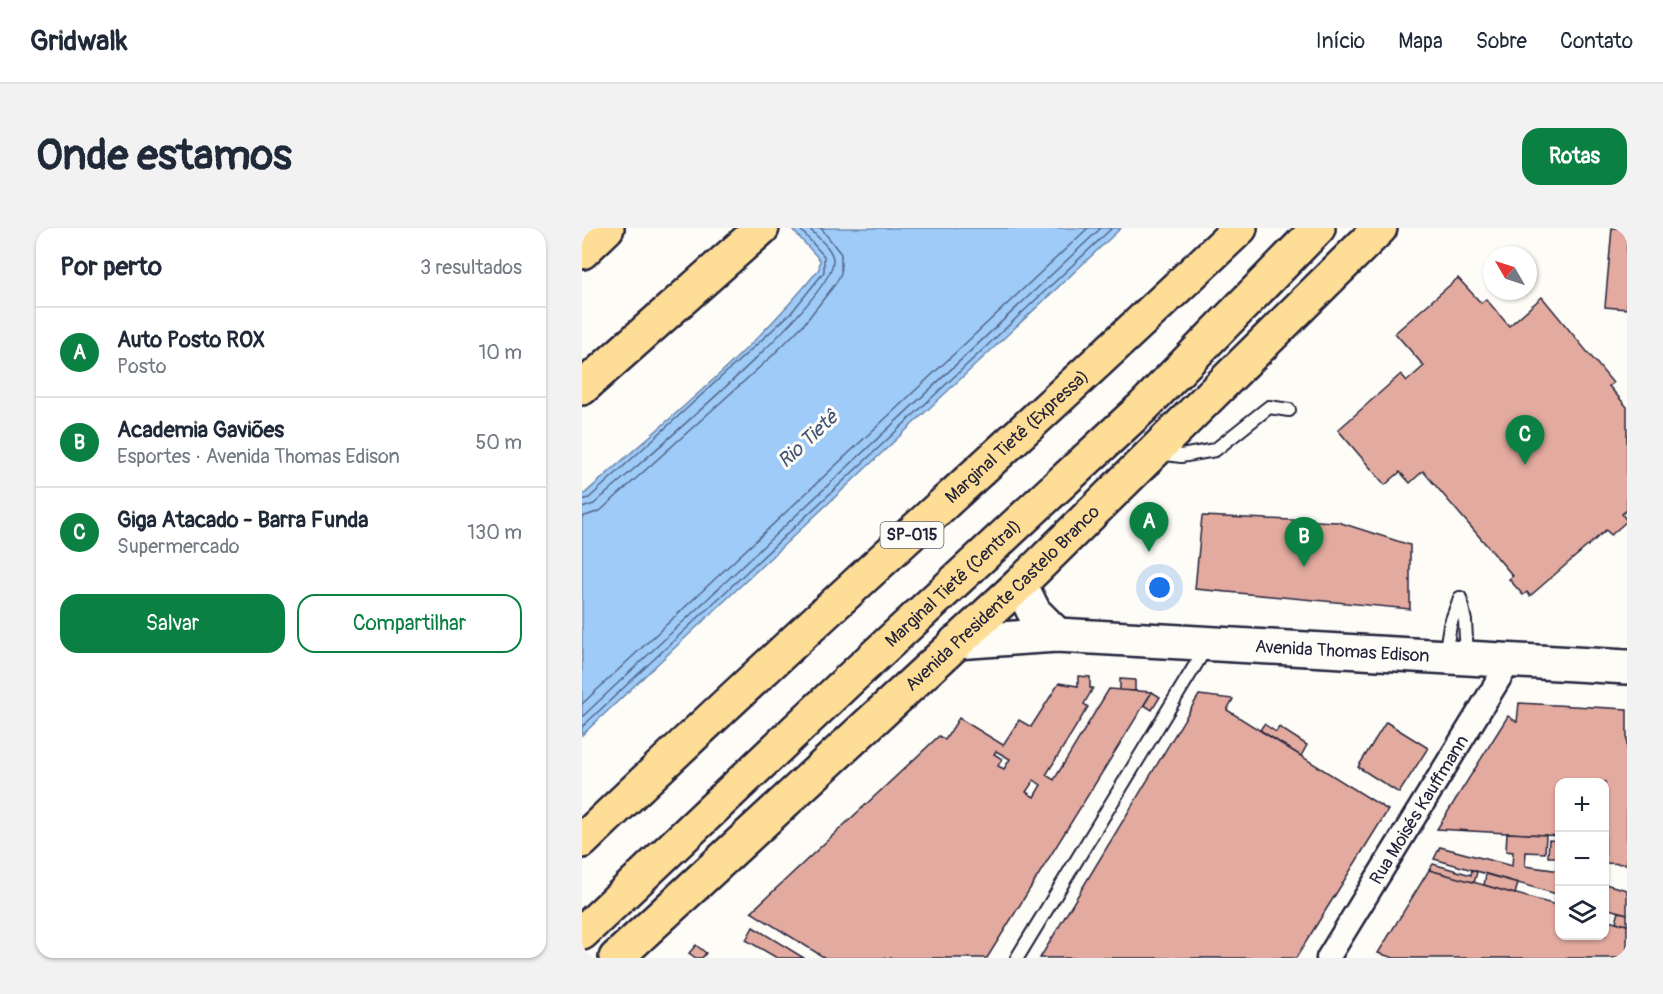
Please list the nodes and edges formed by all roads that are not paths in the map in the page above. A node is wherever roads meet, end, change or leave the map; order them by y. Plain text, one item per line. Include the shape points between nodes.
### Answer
1 (762, 228) edge
2 (1240, 228) edge
3 (1292, 228) edge
4 (1318, 228) edge
5 (1383, 229) edge
6 (703, 282) junction
7 (582, 362) edge
8 (582, 388) edge
9 (1143, 407) junction
10 (1288, 410) dead end
11 (1151, 452) junction
12 (1020, 584) junction
13 (1057, 635) junction
14 (956, 642) junction
15 (1209, 642) junction
16 (1510, 661) junction
17 (1626, 666) edge
18 (582, 841) edge
19 (582, 933) edge
20 (616, 958) edge
21 (1017, 958) edge
22 (1328, 958) edge

1 - 6 highway
2 - 18 highway, Marginal Tietê (Expressa) / SP-015
3 - 9 highway via 1173,350
4 - 9 highway, Marginal Tietê (Central)
5 - 11 highway, Avenida Presidente Castelo Branco
6 - 7 highway via 663,296
6 - 8 highway
9 - 19 highway, Marginal Tietê (Central)
10 - 11 lane via 1269,407 1215,450 1181,456
11 - 12 highway, Avenida Presidente Castelo Branco
12 - 13 street via 1034,612
12 - 14 highway, Avenida Presidente Castelo Branco
13 - 14 street, Avenida Thomas Edison
13 - 15 street, Avenida Thomas Edison
14 - 20 highway, Avenida Presidente Castelo Branco
15 - 16 street, Avenida Thomas Edison
15 - 21 lane
16 - 17 street, Avenida Thomas Edison
16 - 22 street, Rua Moisés Kauffmann

